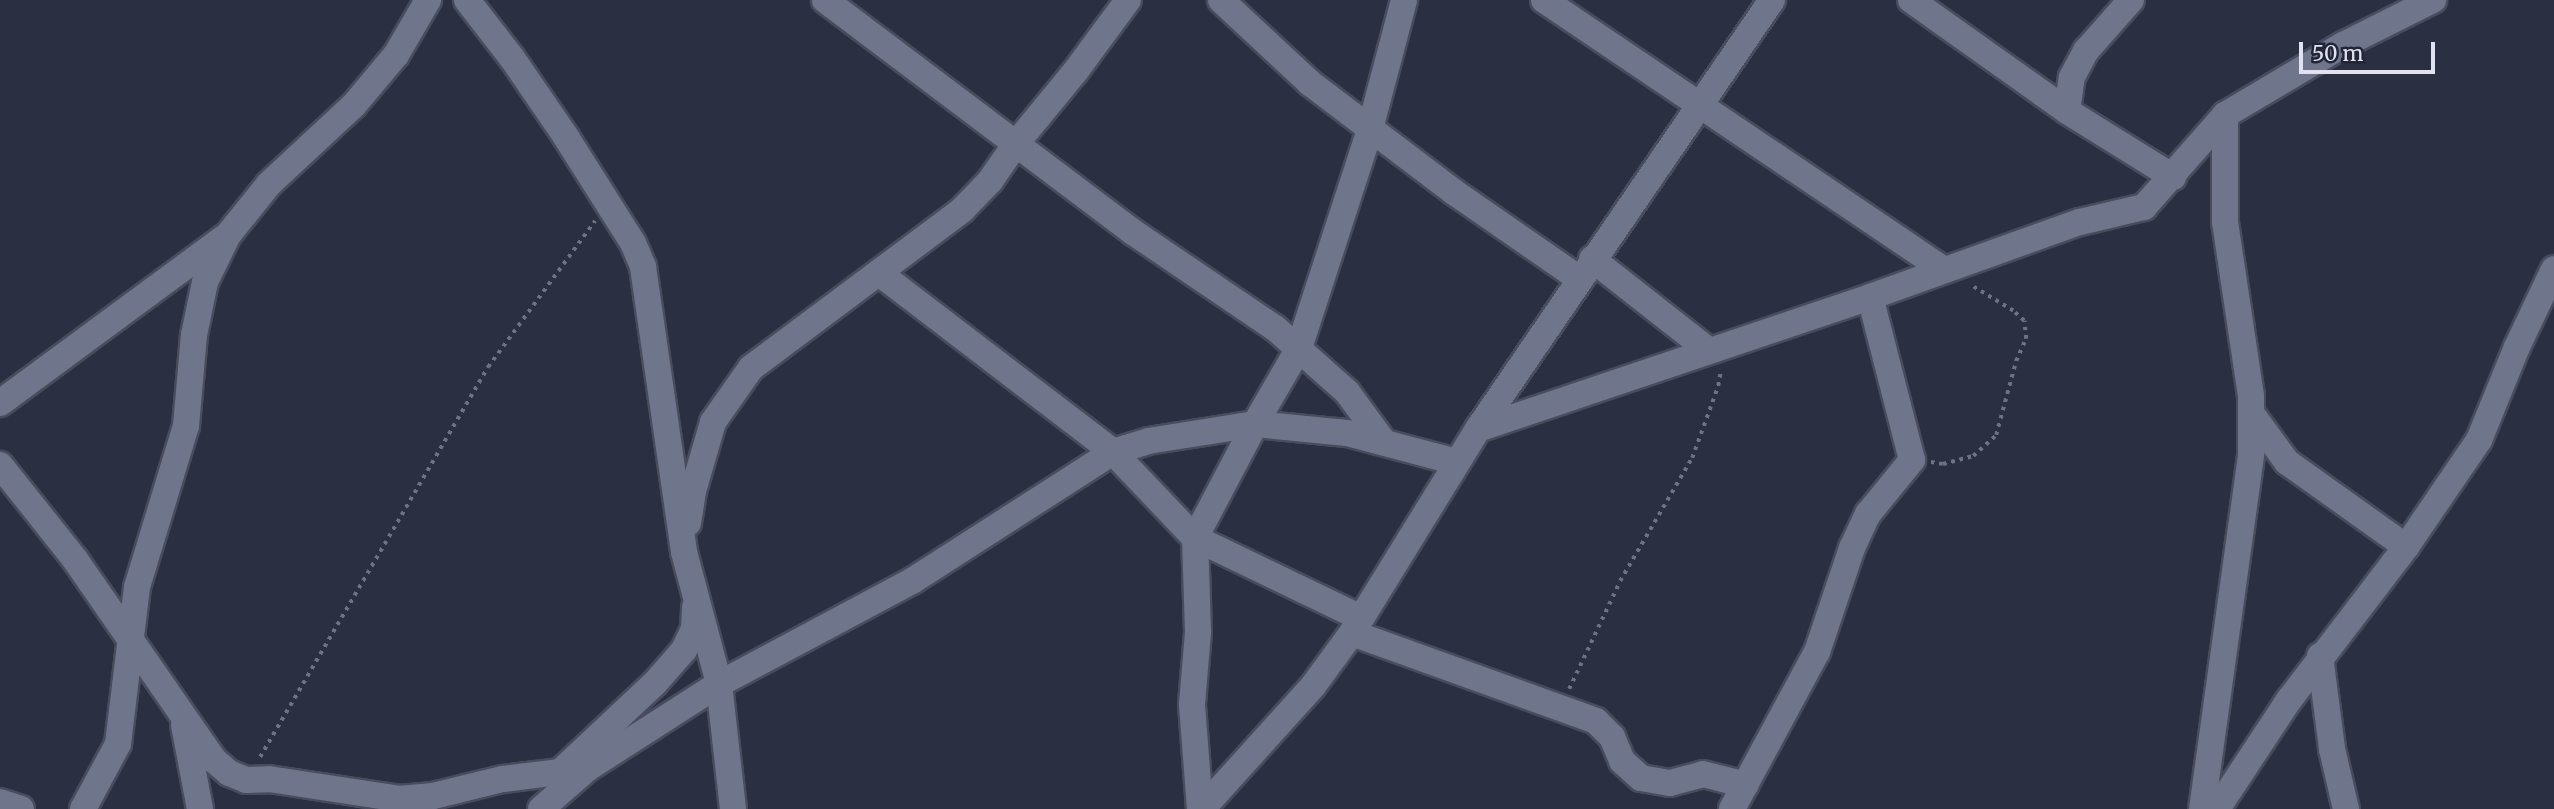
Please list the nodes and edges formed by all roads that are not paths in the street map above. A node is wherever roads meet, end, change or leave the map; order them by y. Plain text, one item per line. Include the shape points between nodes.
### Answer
1 (428, 0) edge
2 (467, 0) edge
3 (825, 0) edge
4 (1128, 0) edge
5 (1221, 0) edge
6 (1404, 0) edge
7 (1544, 0) edge
8 (1772, 0) edge
9 (1911, 0) edge
10 (2131, 0) edge
11 (2433, 0) edge
12 (1699, 103) junction
13 (2067, 111) junction
14 (2225, 115) junction
15 (1370, 129) junction
16 (1015, 145) junction
17 (2173, 177) junction
18 (228, 235) junction
19 (1942, 268) junction
20 (1585, 269) junction
21 (2554, 269) edge
22 (879, 274) junction
23 (1870, 297) junction
24 (1299, 348) junction
25 (1708, 350) junction
26 (0, 403) edge
27 (2251, 413) junction
28 (1255, 424) junction
29 (1478, 429) junction
30 (1383, 441) junction
31 (1114, 452) junction
32 (1457, 462) junction
33 (0, 465) edge
34 (1195, 538) junction
35 (2406, 547) junction
36 (684, 552) junction
37 (695, 598) junction
38 (1357, 626) junction
39 (131, 638) junction
40 (2320, 656) junction
41 (719, 684) junction
42 (182, 716) junction
43 (559, 772) junction
44 (1746, 785) junction
45 (0, 802) edge
46 (427, 802) edge
47 (21, 809) edge
48 (83, 809) edge
49 (200, 809) edge
50 (539, 809) edge
51 (733, 809) edge
52 (1201, 809) edge
53 (1732, 809) edge
54 (2202, 809) edge
55 (2217, 809) edge
56 (2346, 809) edge

1 - 18 street via 396,55 354,105 269,184
2 - 36 street via 512,58 608,203 643,267
3 - 16 street
4 - 16 street
5 - 15 street via 1310,83
6 - 15 street
7 - 12 street
8 - 12 street
9 - 13 street
10 - 13 street via 2086,51 2072,77
11 - 14 street via 2343,45
12 - 19 street
12 - 20 street
13 - 17 street
14 - 17 street
14 - 27 street via 2225,222
15 - 20 street via 1454,192
15 - 24 street
16 - 22 street via 962,210
16 - 24 street
17 - 19 street via 2144,206
18 - 26 street
18 - 39 street via 205,282 194,335 186,426 137,587
19 - 23 street
20 - 25 street
20 - 29 street
21 - 35 street via 2479,440
22 - 31 street
22 - 36 street via 751,368 713,422 693,491
23 - 25 street
23 - 44 street via 1912,460 1868,514 1817,652
24 - 28 street
24 - 30 street via 1347,392
25 - 29 street
27 - 35 street via 2287,462
27 - 54 street via 2251,454
28 - 30 street
28 - 31 street via 1148,441
28 - 34 street
29 - 32 street
30 - 32 street
31 - 34 street
31 - 41 street via 912,580
32 - 38 street
33 - 39 street
34 - 38 street
34 - 52 street via 1198,632 1192,704
35 - 40 street
36 - 37 street
37 - 41 street
37 - 43 street via 696,619 684,650
38 - 44 street via 1596,722 1612,737 1622,761 1641,778 1670,783 1703,774
38 - 52 street via 1313,686
39 - 42 street
39 - 48 street via 118,744
40 - 55 street
40 - 56 street via 2332,749
41 - 50 street via 588,768
41 - 51 street
42 - 46 street via 214,760 246,780 269,779
42 - 49 street
43 - 46 street via 503,779
43 - 50 street
44 - 53 street
45 - 47 street

